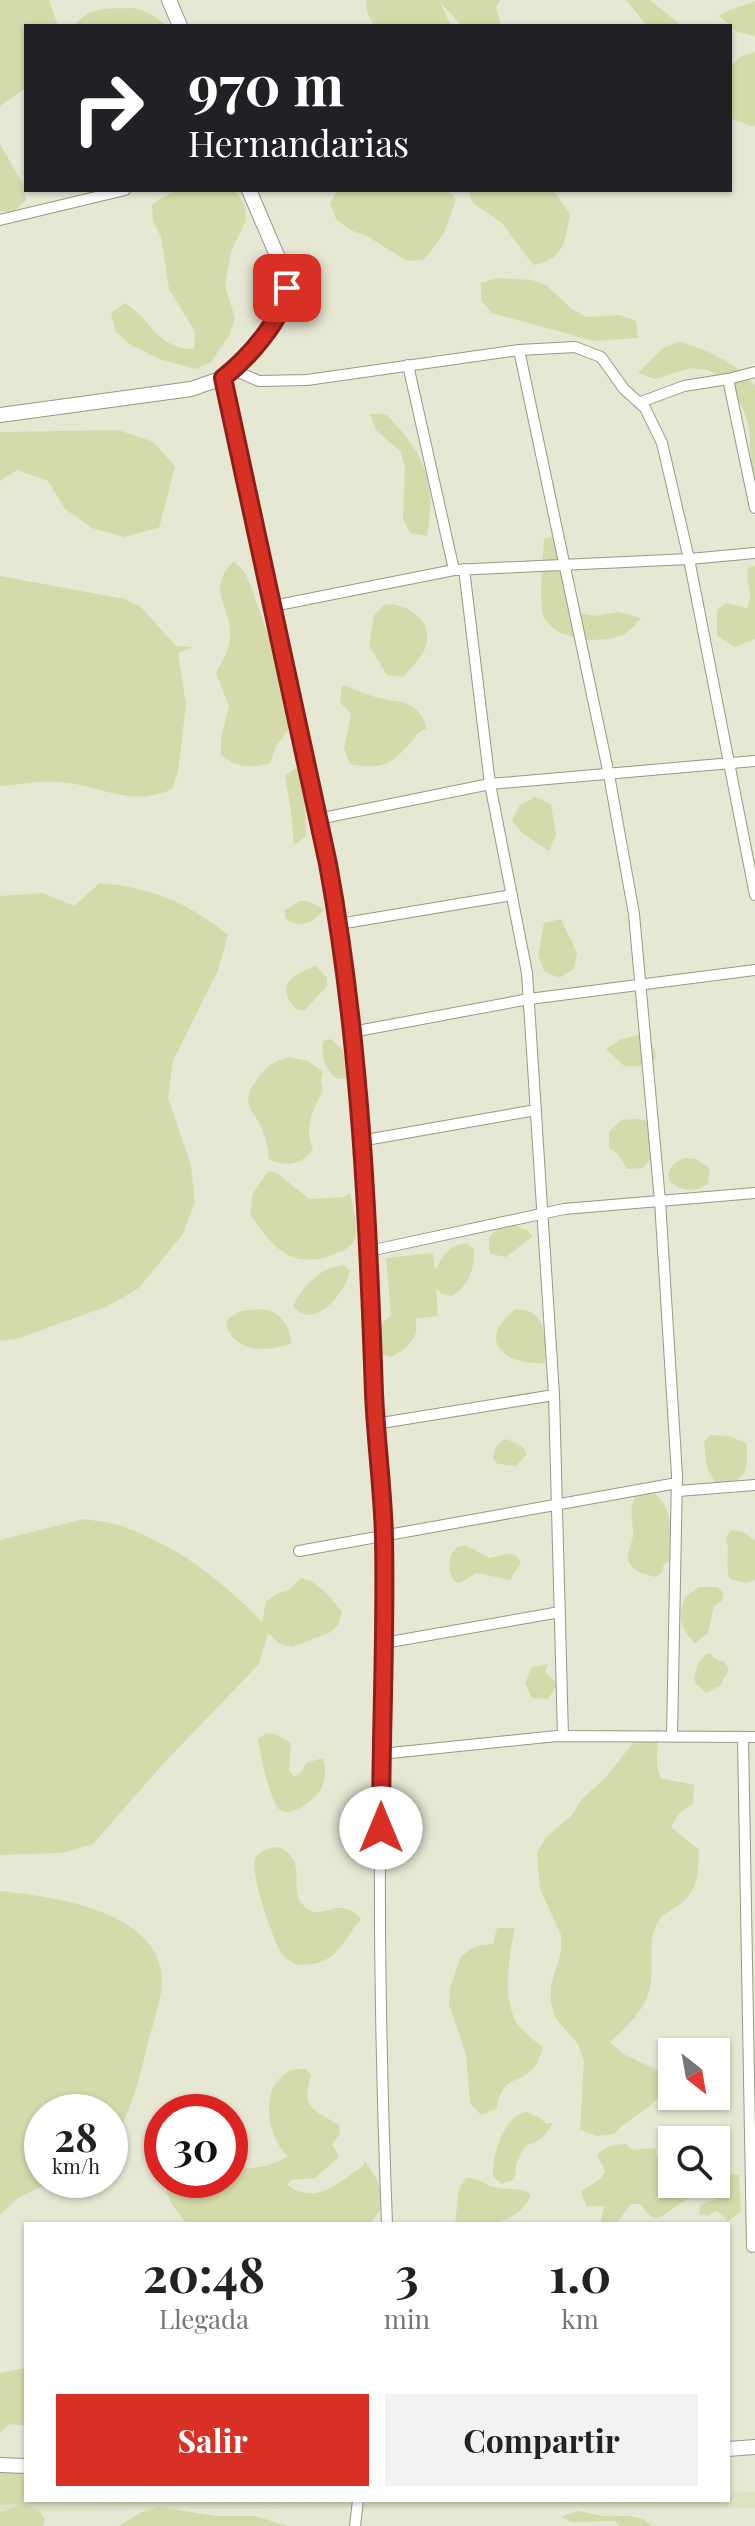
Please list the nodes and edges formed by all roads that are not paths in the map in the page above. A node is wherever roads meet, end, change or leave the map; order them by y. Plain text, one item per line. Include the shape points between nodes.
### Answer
1 (169, 0) edge
2 (179, 24) edge
3 (117, 192) edge
4 (250, 192) edge
5 (0, 220) edge
6 (519, 350) junction
7 (408, 365) junction
8 (755, 372) edge
9 (228, 374) junction
10 (728, 379) junction
11 (641, 402) junction
12 (0, 415) edge
13 (755, 508) edge
14 (755, 553) edge
15 (689, 559) junction
16 (565, 564) junction
17 (459, 569) junction
18 (273, 606) junction
19 (755, 761) edge
20 (729, 763) junction
21 (609, 775) junction
22 (490, 784) junction
23 (318, 819) junction
24 (512, 895) junction
25 (755, 895) edge
26 (339, 924) junction
27 (755, 970) edge
28 (641, 984) junction
29 (529, 999) junction
30 (352, 1032) junction
31 (536, 1110) junction
32 (360, 1141) junction
33 (755, 1193) edge
34 (660, 1201) junction
35 (543, 1213) junction
36 (369, 1251) junction
37 (554, 1395) junction
38 (375, 1424) junction
39 (755, 1485) edge
40 (678, 1487) junction
41 (557, 1504) junction
42 (384, 1535) junction
43 (299, 1551) dead end
44 (560, 1612) junction
45 (384, 1643) junction
46 (563, 1736) junction
47 (672, 1737) junction
48 (749, 1737) edge
49 (381, 1754) junction
50 (387, 2222) edge
51 (752, 2247) dead end
52 (755, 2447) edge
53 (730, 2449) edge
54 (0, 2465) edge
55 (24, 2466) edge
56 (358, 2502) edge
57 (355, 2526) edge

1 - 2 street
3 - 5 street
4 - 9 street via 287,288 281,308 251,353
6 - 7 street
6 - 11 street via 590,351
6 - 16 street
7 - 9 street via 307,380 259,381
7 - 17 street
8 - 10 street
9 - 12 street via 191,389
9 - 18 street
10 - 11 street via 684,386
10 - 13 street
11 - 15 street via 662,443
14 - 15 street
15 - 16 street
15 - 20 street
16 - 17 street
16 - 21 street
17 - 18 street
17 - 22 street
18 - 23 street
19 - 20 street
20 - 21 street
20 - 25 street
21 - 22 street
21 - 28 street
22 - 23 street
22 - 24 street
23 - 26 street
24 - 26 street
24 - 29 street
26 - 30 street
27 - 28 street
28 - 29 street
28 - 34 street
29 - 30 street
29 - 31 street
30 - 32 street
31 - 32 street
31 - 35 street
32 - 36 street
33 - 34 street
34 - 35 street
34 - 40 street
35 - 36 street
35 - 37 street
36 - 38 street
37 - 38 street
37 - 41 street
38 - 42 street
39 - 40 street
40 - 41 street
40 - 47 street
41 - 42 street
41 - 44 street
42 - 43 street
42 - 45 street
44 - 45 street
44 - 46 street
45 - 49 street
46 - 47 street
46 - 49 street
47 - 48 street
48 - 51 street
49 - 50 street
52 - 53 street
54 - 55 street
56 - 57 street

